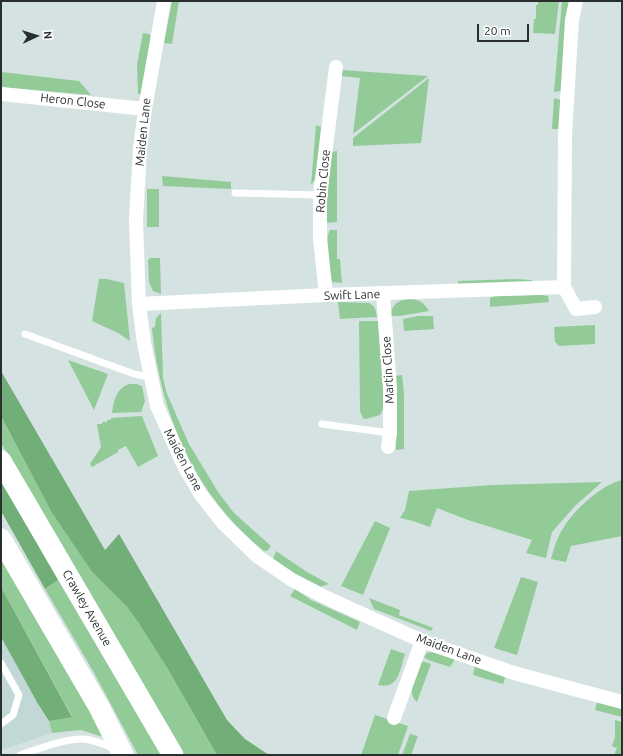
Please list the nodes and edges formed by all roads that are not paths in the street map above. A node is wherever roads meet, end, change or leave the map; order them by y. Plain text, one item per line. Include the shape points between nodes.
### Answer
1 (164, 1) edge
2 (576, 1) edge
3 (336, 67) dead end
4 (1, 94) edge
5 (145, 109) junction
6 (235, 193) dead end
7 (320, 195) junction
8 (564, 287) junction
9 (383, 294) junction
10 (326, 295) junction
11 (139, 304) junction
12 (595, 307) dead end
13 (24, 334) dead end
14 (150, 377) junction
15 (322, 424) dead end
16 (390, 433) junction
17 (388, 447) dead end
18 (1, 461) edge
19 (1, 539) edge
20 (422, 641) junction
21 (1, 663) edge
22 (622, 702) edge
23 (394, 718) dead end
24 (1, 724) edge
25 (122, 753) edge
26 (20, 755) edge
27 (173, 755) edge

1 - 5 street, Maiden Lane
2 - 8 street via 572,20 565,134
3 - 7 street, Robin Close
4 - 5 street, Heron Close
5 - 11 street, Maiden Lane via 136,220
6 - 7 lane
7 - 10 street, Robin Close via 320,238
8 - 9 street, Swift Lane
8 - 12 street via 576,309
9 - 10 street, Swift Lane
9 - 16 street, Martin Close via 390,388
10 - 11 street, Swift Lane
11 - 14 street, Maiden Lane
13 - 14 lane via 134,374
14 - 20 street, Maiden Lane via 157,406 184,466 201,494 224,523 257,556 292,580
15 - 16 lane
16 - 17 street, Martin Close
18 - 27 main road, Crawley Avenue
19 - 25 main road via 99,707
20 - 22 street, Maiden Lane via 514,673
20 - 23 street
21 - 24 lane via 18,695 13,715
25 - 26 lane via 81,738

